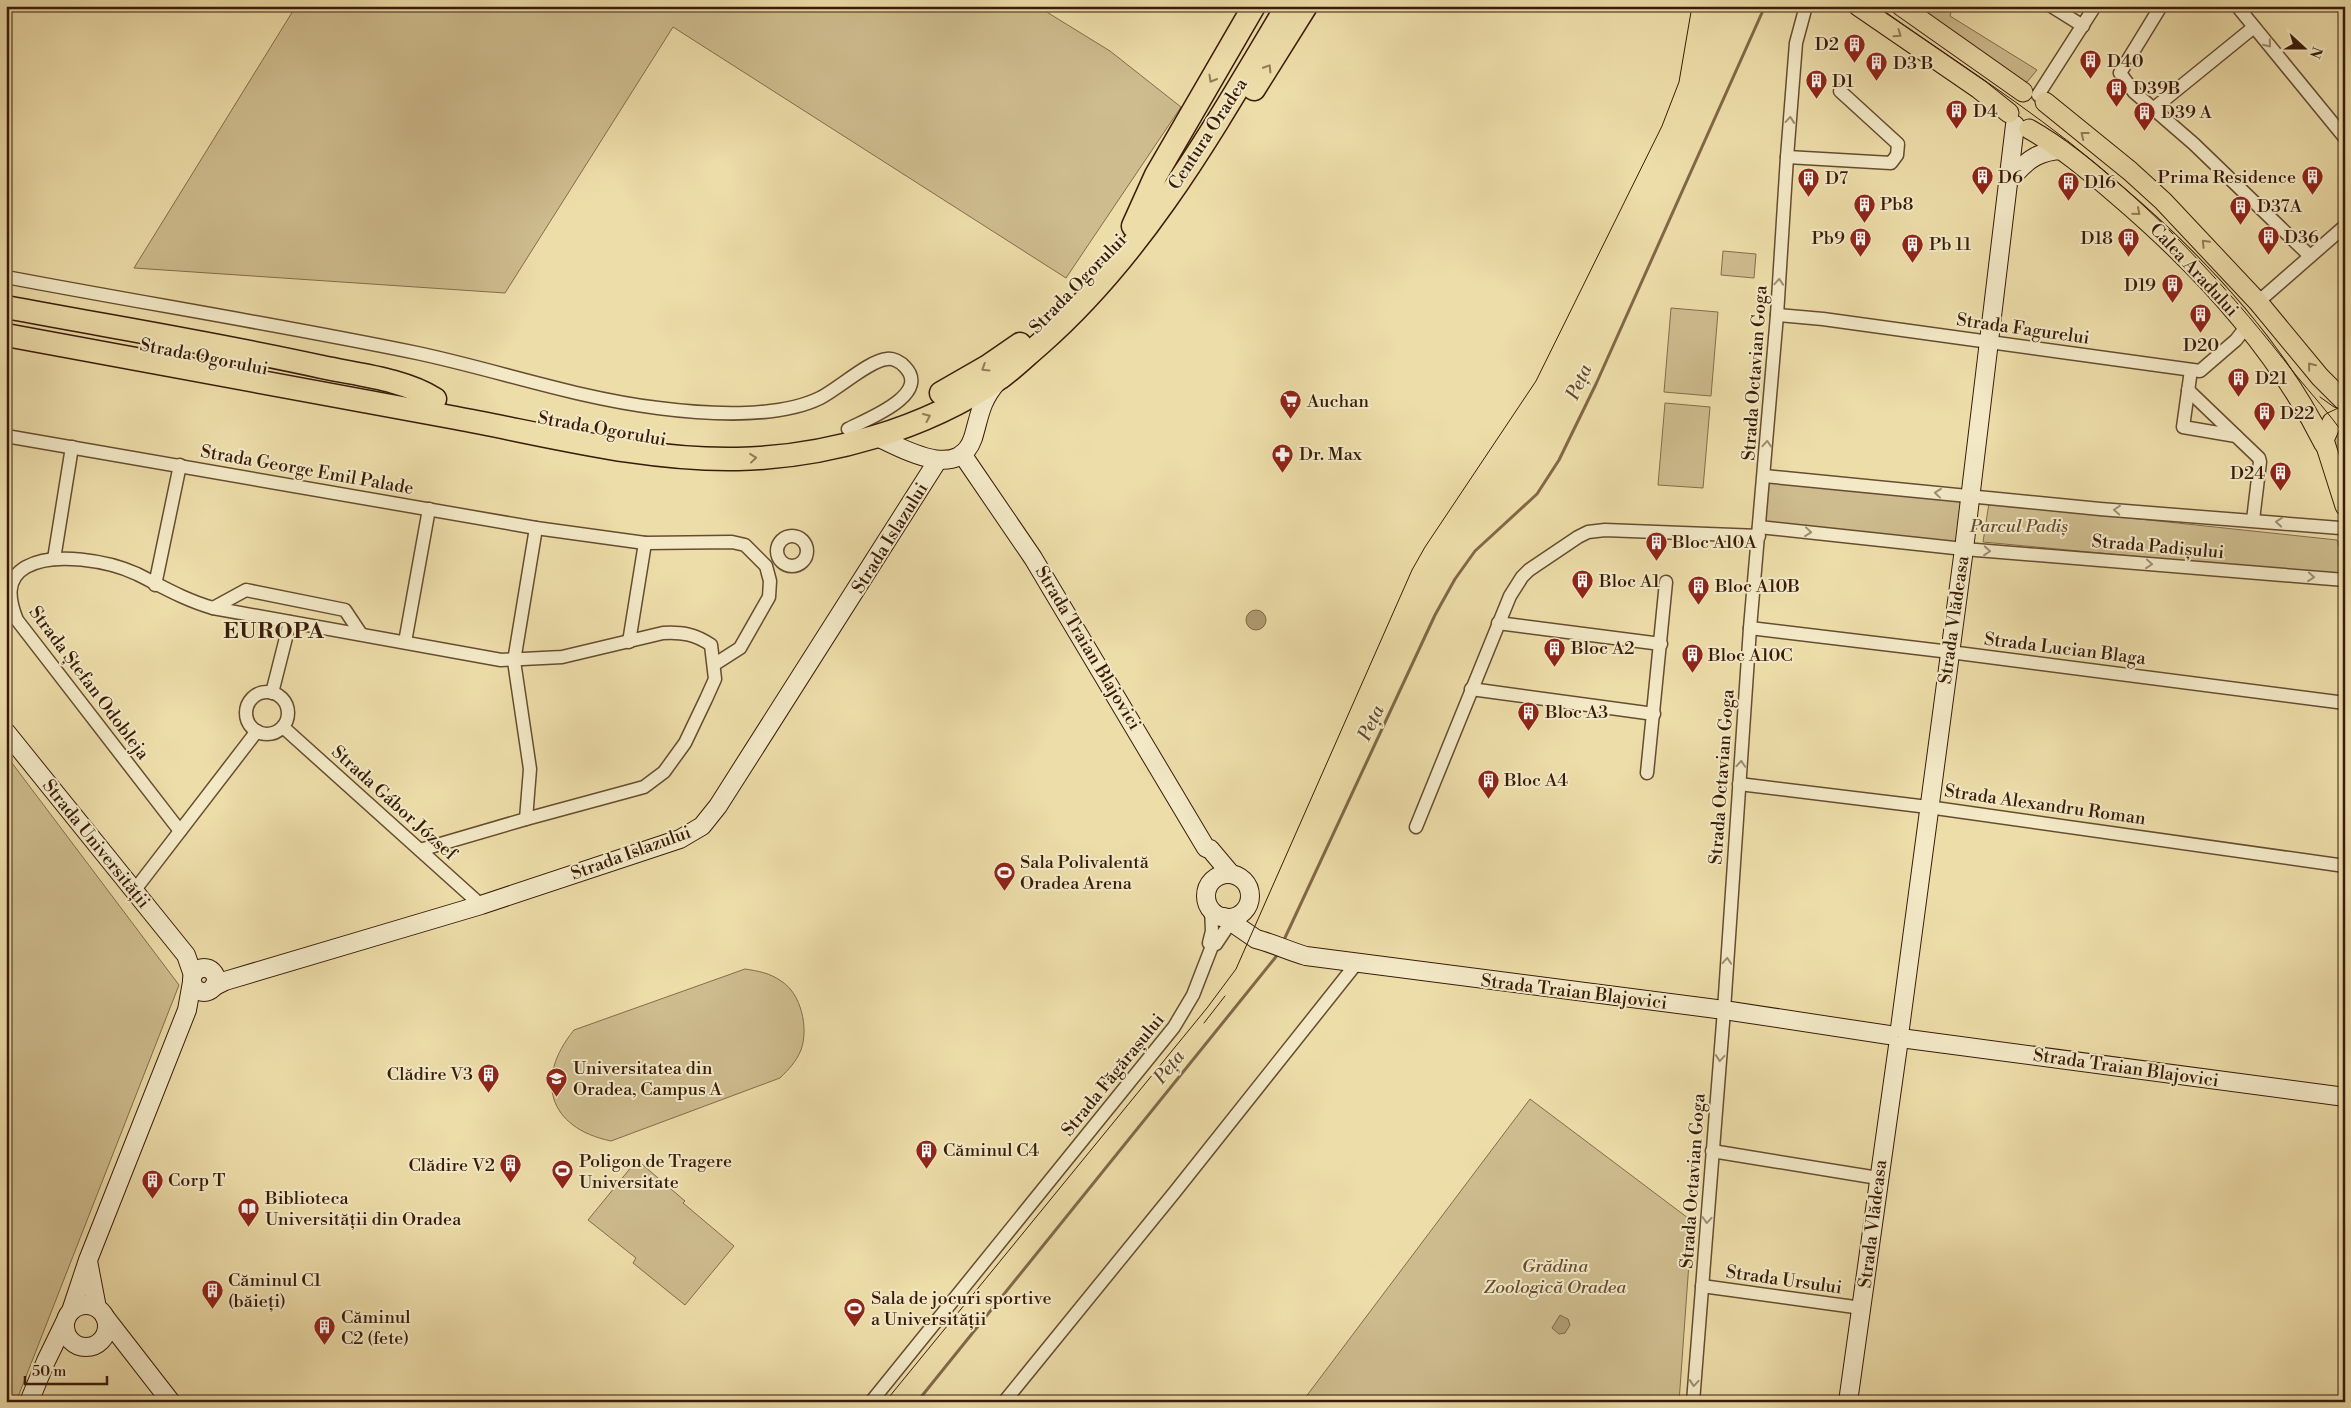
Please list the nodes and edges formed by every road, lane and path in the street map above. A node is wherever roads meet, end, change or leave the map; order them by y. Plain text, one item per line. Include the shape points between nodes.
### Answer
1 (1254, 6) edge
2 (1276, 6) edge
3 (1287, 6) edge
4 (1306, 6) edge
5 (1806, 6) edge
6 (1858, 6) edge
7 (1901, 6) edge
8 (2051, 6) edge
9 (2095, 6) edge
10 (2161, 6) edge
11 (2237, 6) edge
12 (2083, 26) junction
13 (2254, 27) junction
14 (1840, 92) dead end
15 (2035, 96) junction
16 (2153, 109) junction
17 (2020, 124) junction
18 (2345, 138) edge
19 (2062, 150) junction
20 (1787, 157) junction
21 (2015, 174) junction
22 (2005, 212) junction
23 (1133, 226) junction
24 (2345, 226) edge
25 (2310, 256) junction
26 (1123, 258) junction
27 (6, 277) edge
28 (2258, 302) junction
29 (6, 307) edge
30 (1777, 314) junction
31 (6, 319) edge
32 (2246, 326) junction
33 (6, 334) edge
34 (1990, 342) junction
35 (6, 346) edge
36 (2191, 370) junction
37 (1002, 377) junction
38 (2188, 390) junction
39 (2345, 402) edge
40 (433, 406) junction
41 (2345, 416) edge
42 (848, 429) junction
43 (6, 436) edge
44 (875, 436) junction
45 (2236, 436) junction
46 (2324, 444) junction
47 (72, 447) junction
48 (962, 454) junction
49 (938, 460) junction
50 (180, 465) junction
51 (1764, 476) junction
52 (1970, 496) junction
53 (2345, 506) edge
54 (429, 509) junction
55 (2253, 520) junction
56 (2345, 526) edge
57 (536, 528) junction
58 (1759, 531) junction
59 (645, 543) junction
60 (1964, 549) junction
61 (779, 558) dead end
62 (54, 559) junction
63 (766, 566) junction
64 (2345, 580) edge
65 (8, 582) edge
66 (1666, 582) dead end
67 (155, 585) junction
68 (213, 608) junction
69 (290, 622) junction
70 (1498, 623) junction
71 (1750, 628) junction
72 (361, 634) junction
73 (405, 642) junction
74 (629, 642) junction
75 (1661, 644) junction
76 (1950, 652) junction
77 (514, 661) junction
78 (714, 664) junction
79 (1471, 689) junction
80 (272, 692) junction
81 (2345, 704) edge
82 (1654, 714) junction
83 (282, 727) junction
84 (257, 731) junction
85 (6, 732) edge
86 (1647, 773) dead end
87 (1739, 784) junction
88 (1928, 807) junction
89 (526, 818) junction
90 (1416, 826) dead end
91 (180, 831) junction
92 (1206, 848) junction
93 (420, 850) junction
94 (2345, 866) edge
95 (1231, 874) junction
96 (1208, 888) junction
97 (134, 891) junction
98 (481, 905) junction
99 (1229, 914) junction
100 (1212, 946) junction
101 (1356, 964) junction
102 (204, 980) junction
103 (1724, 1010) junction
104 (1899, 1037) junction
105 (2345, 1096) edge
106 (1712, 1151) junction
107 (1878, 1178) junction
108 (88, 1260) junction
109 (1702, 1286) junction
110 (1862, 1308) junction
111 (101, 1312) junction
112 (68, 1317) junction
113 (90, 1345) junction
114 (130, 1348) junction
115 (46, 1361) junction
116 (29, 1402) edge
117 (171, 1402) edge
118 (871, 1402) edge
119 (1004, 1402) edge
120 (1693, 1402) edge
121 (1848, 1402) edge

1 -> 23 highway via 1156,175
2 - 23 highway, Centura Oradea via 1200,130
3 - 26 highway, Centura Oradea via 1210,133
26 -> 4 highway via 1145,243 1174,212
20 -> 5 street, Strada Octavian Goga via 1796,43
6 -> 17 main road, Calea Aradului via 1979,89
7 - 15 main road, Calea Aradului
8 - 12 street
9 - 12 street
10 - 16 street via 2120,73 2134,92
11 - 13 street
12 - 15 street
13 - 16 street
13 -> 18 street
14 - 20 street via 1898,144 1897,155 1891,163
15 - 17 main road via 2012,101
15 - 17 main road via 2046,114 2044,120 2038,126
28 -> 15 main road, Calea Aradului via 2209,247 2144,183
16 - 25 street
17 - 19 main road, Calea Aradului
17 - 21 street, Strada Vlădeasa
17 - 22 street, Strada Vlădeasa
19 - 21 street via 2039,153
19 -> 32 main road, Calea Aradului via 2158,230
30 -> 20 street, Strada Octavian Goga
21 - 22 street, Strada Vlădeasa
22 - 34 street, Strada Vlădeasa
23 -> 42 highway, Strada Ogorului via 1048,321 988,366 908,409
24 - 25 street
25 - 28 street
26 - 37 highway, Strada Ogorului via 1058,328
27 - 42 street via 416,353 602,399 680,411 760,411 805,404 886,359 905,366 910,374 910,383 903,398
39 -> 28 main road, Calea Aradului
29 - 40 highway via 242,349 384,381 424,393
30 - 34 street, Strada Fagurelui
51 -> 30 street, Strada Octavian Goga
31 - 40 highway, Strada Ogorului
32 - 36 street, Strada Fagurelui via 2236,340 2202,371
32 - 46 main road, Calea Aradului via 2298,396
33 - 40 highway, Strada Ogorului
34 - 36 street, Strada Fagurelui
34 - 52 street, Strada Vlădeasa
35 - 40 highway via 112,368 401,414
36 - 38 street
44 -> 37 highway, Strada Ogorului via 937,412
37 - 48 street via 983,402 970,443
38 - 45 street
38 - 45 street via 2183,427
40 - 42 highway, Strada Ogorului via 656,440 706,444 809,437
40 -> 44 highway, Strada Ogorului via 610,447 704,458 740,459 799,453
41 - 46 main road via 2330,424
43 - 47 street, Strada George Emil Palade
44 - 49 street via 917,455
45 - 55 street via 2260,462
46 - 53 main road, Calea Aradului
47 - 50 street, Strada George Emil Palade
47 - 62 street
48 - 49 street
48 - 92 street, Strada Traian Blajovici via 1033,558
49 - 98 street, Strada Islazului via 842,615 702,826 680,839
50 - 54 street, Strada George Emil Palade
50 - 67 street, Strada George Emil Palade
52 -> 51 street, Strada Padișului
51 - 58 street, Strada Octavian Goga
55 -> 52 street, Strada Padișului
52 - 60 street, Strada Vlădeasa
54 - 57 street, Strada George Emil Palade
54 - 73 street, Strada George Emil Palade
56 -> 55 street, Strada Padișului
57 - 59 street, Strada George Emil Palade
57 - 77 street
58 -> 60 street, Strada Padișului
58 - 70 street, Strada Padișului via 1613,529 1588,532 1522,577
58 - 71 street, Strada Octavian Goga
59 - 63 street, Strada George Emil Palade via 732,542 745,545
59 - 74 street
60 -> 64 street, Strada Padișului
60 - 76 street, Strada Vlădeasa
61 - 63 street
62 - 65 street, Strada Ștefan Odobleja via 35,562
62 - 67 street, Strada Ștefan Odobleja via 87,560 136,574
63 - 78 street via 770,581 769,597 740,648
65 - 91 street, Strada Ștefan Odobleja via 10,602 17,620
66 - 75 street
67 - 68 street, Strada Ștefan Odobleja via 188,601
68 - 69 street, Strada Ștefan Odobleja
68 - 72 street via 246,590 345,610
69 - 72 street, Strada Ștefan Odobleja
69 - 80 street
70 - 75 street
70 - 79 street, Strada Padișului
71 - 76 street, Strada Lucian Blaga
87 -> 71 street, Strada Octavian Goga
72 - 73 street, Strada Ștefan Odobleja
73 - 77 street, Strada Ștefan Odobleja
74 - 77 street, Strada Ștefan Odobleja via 562,657
74 - 78 street, Strada Ștefan Odobleja via 664,633 698,636 711,645
75 - 82 street
76 - 81 street, Strada Lucian Blaga
76 - 88 street, Strada Vlădeasa
77 - 89 street via 530,769
78 - 89 street, Strada Ștefan Odobleja via 715,679 706,699 685,743 664,772 644,788
79 - 82 street
79 - 90 street, Strada Padișului
80 - 83 street via 284,701 288,711
80 - 84 street via 256,696 247,709 249,723
82 - 86 street
83 - 84 street via 271,734
83 - 93 street, Strada Gábor József
84 - 91 street
85 - 97 street, Strada Universității
87 - 88 street, Strada Alexandru Roman
103 -> 87 street, Strada Octavian Goga
88 - 94 street, Strada Alexandru Roman
88 - 104 street, Strada Vlădeasa
89 - 93 street, Strada Ștefan Odobleja
91 - 97 street
92 - 95 street, Strada Traian Blajovici
92 - 96 street, Strada Traian Blajovici
93 - 98 street, Strada Gábor József
95 - 96 street via 1218,877
95 - 99 street via 1243,880 1249,888 1250,898
96 - 99 street via 1207,898
97 - 102 street, Strada Universității
98 - 102 street, Strada Islazului via 230,980
99 - 100 street, Strada Făgărașului via 1216,944
99 - 100 street, Strada Făgărașului via 1212,930 1209,943
99 - 101 street, Strada Traian Blajovici via 1262,934 1264,940 1306,956
100 - 118 street, Strada Făgărașului via 1194,996 1174,1027
101 - 103 street, Strada Traian Blajovici
101 - 119 street
102 - 108 street via 196,999 186,1010
103 - 104 street, Strada Traian Blajovici
103 -> 106 street, Strada Octavian Goga
104 - 105 street, Strada Traian Blajovici
104 - 107 street, Strada Vlădeasa
106 - 107 street
106 -> 109 street, Strada Octavian Goga
107 - 110 street, Strada Vlădeasa
108 - 111 street
108 - 112 street
109 - 110 street, Strada Ursului
109 -> 120 street, Strada Octavian Goga
110 - 121 street, Strada Vlădeasa
111 - 112 street via 83,1305
111 - 113 street via 106,1332
111 - 114 street
112 - 113 street via 66,1330 71,1341
112 - 115 street
113 - 114 street
113 - 115 street
114 - 117 street
115 - 116 street

